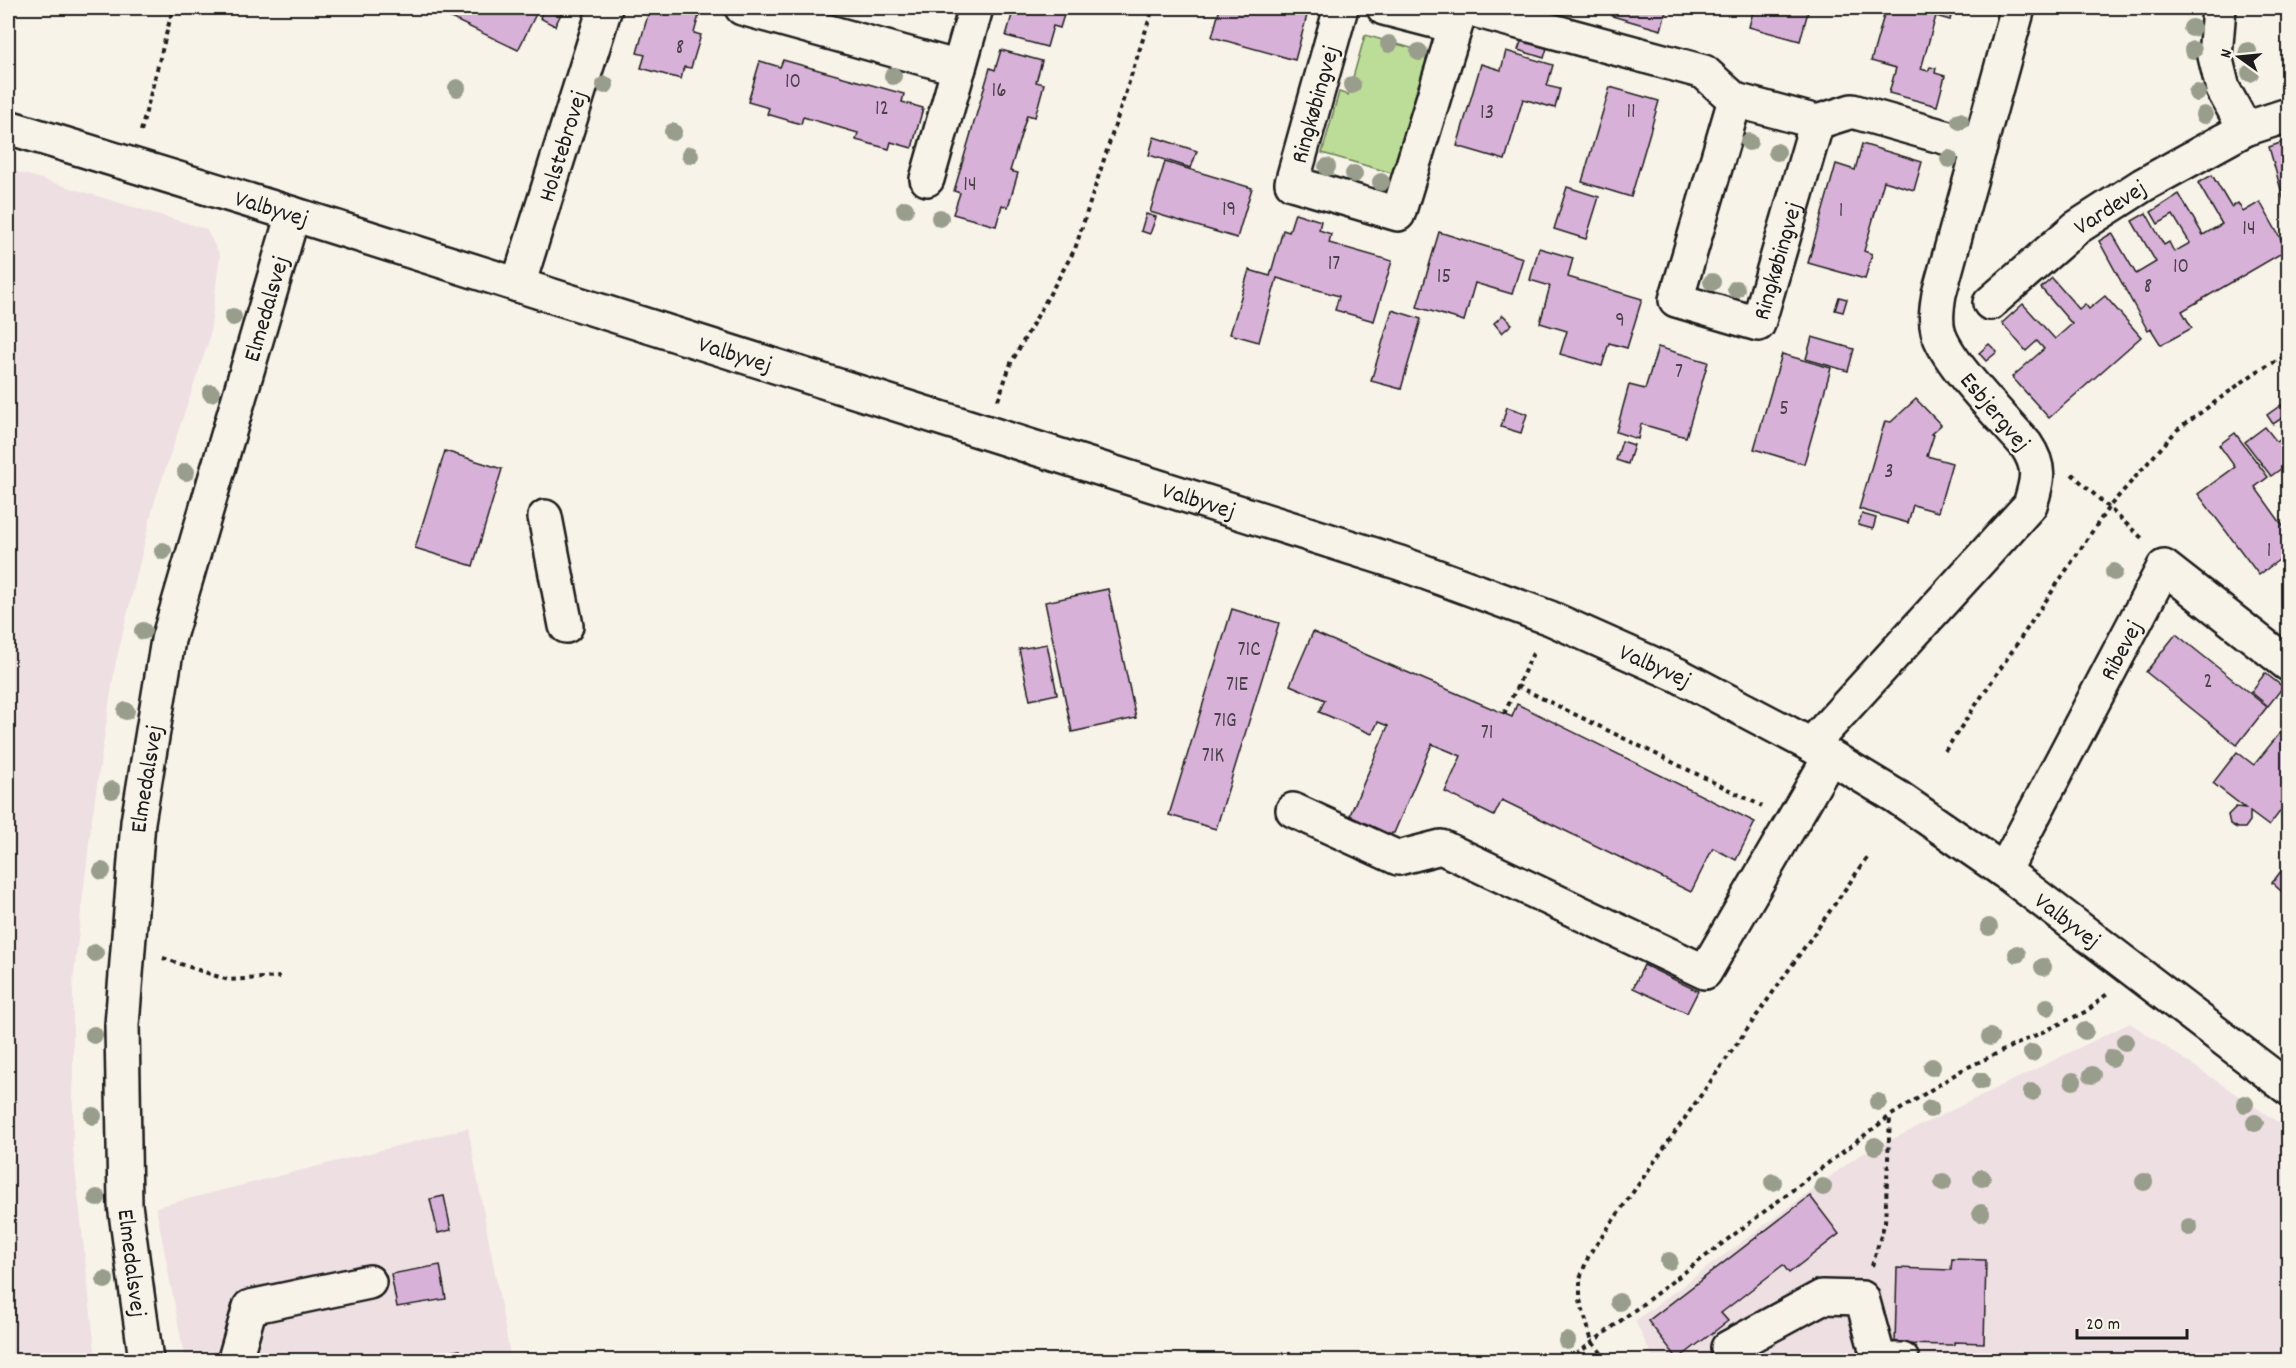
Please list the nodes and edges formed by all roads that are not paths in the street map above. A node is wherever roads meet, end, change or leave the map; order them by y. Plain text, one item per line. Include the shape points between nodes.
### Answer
1 (605, 8) edge
2 (742, 8) edge
3 (976, 8) edge
4 (1341, 8) edge
5 (1384, 8) edge
6 (2018, 8) edge
7 (2219, 8) edge
8 (1461, 14) edge
9 (958, 68) junction
10 (1735, 100) junction
11 (2289, 115) edge
12 (1817, 122) junction
13 (8, 127) edge
14 (2245, 129) junction
15 (1980, 147) junction
16 (927, 179) dead end
17 (293, 214) junction
18 (518, 285) junction
19 (1989, 303) dead end
20 (545, 517) dead end
21 (566, 626) dead end
22 (2285, 654) edge
23 (1821, 751) junction
24 (1293, 810) dead end
25 (2004, 871) junction
26 (2289, 1088) edge
27 (369, 1282) dead end
28 (1728, 1348) dead end
29 (146, 1360) edge
30 (233, 1360) edge
31 (1902, 1360) edge

1 - 18 street, Holstebrovej
2 - 9 street
3 - 9 street
4 - 8 street, Ringkøbingvej via 1292,183 1398,214
5 - 8 street
6 - 15 street, Esbjergvej
7 - 14 street via 2216,56 2223,89
8 - 10 street via 1704,72
9 - 16 street
10 - 12 street
10 - 12 street, Ringkøbingvej via 1676,300 1758,324
11 - 14 street, Vardevej
12 - 15 street via 1852,111
13 - 17 street, Valbyvej
14 - 19 street, Vardevej via 2143,185 2076,228
15 - 23 street, Esbjergvej via 1939,294 1938,331 1953,360 2034,456 2038,468 2036,486 2030,504
17 - 18 street, Valbyvej
17 - 29 street, Elmedalsvej via 168,640 138,822 122,1025 124,1205
18 - 23 street, Valbyvej via 1400,563 1550,618 1678,675
20 - 21 street
22 - 25 street, Ribevej via 2164,567
23 - 24 street, Esbjergvej via 1793,821 1705,972 1441,847 1398,858
23 - 25 street, Valbyvej via 1897,797
25 - 26 street, Valbyvej
27 - 30 street via 250,1307
28 - 31 street via 1822,1298 1862,1298 1879,1360

